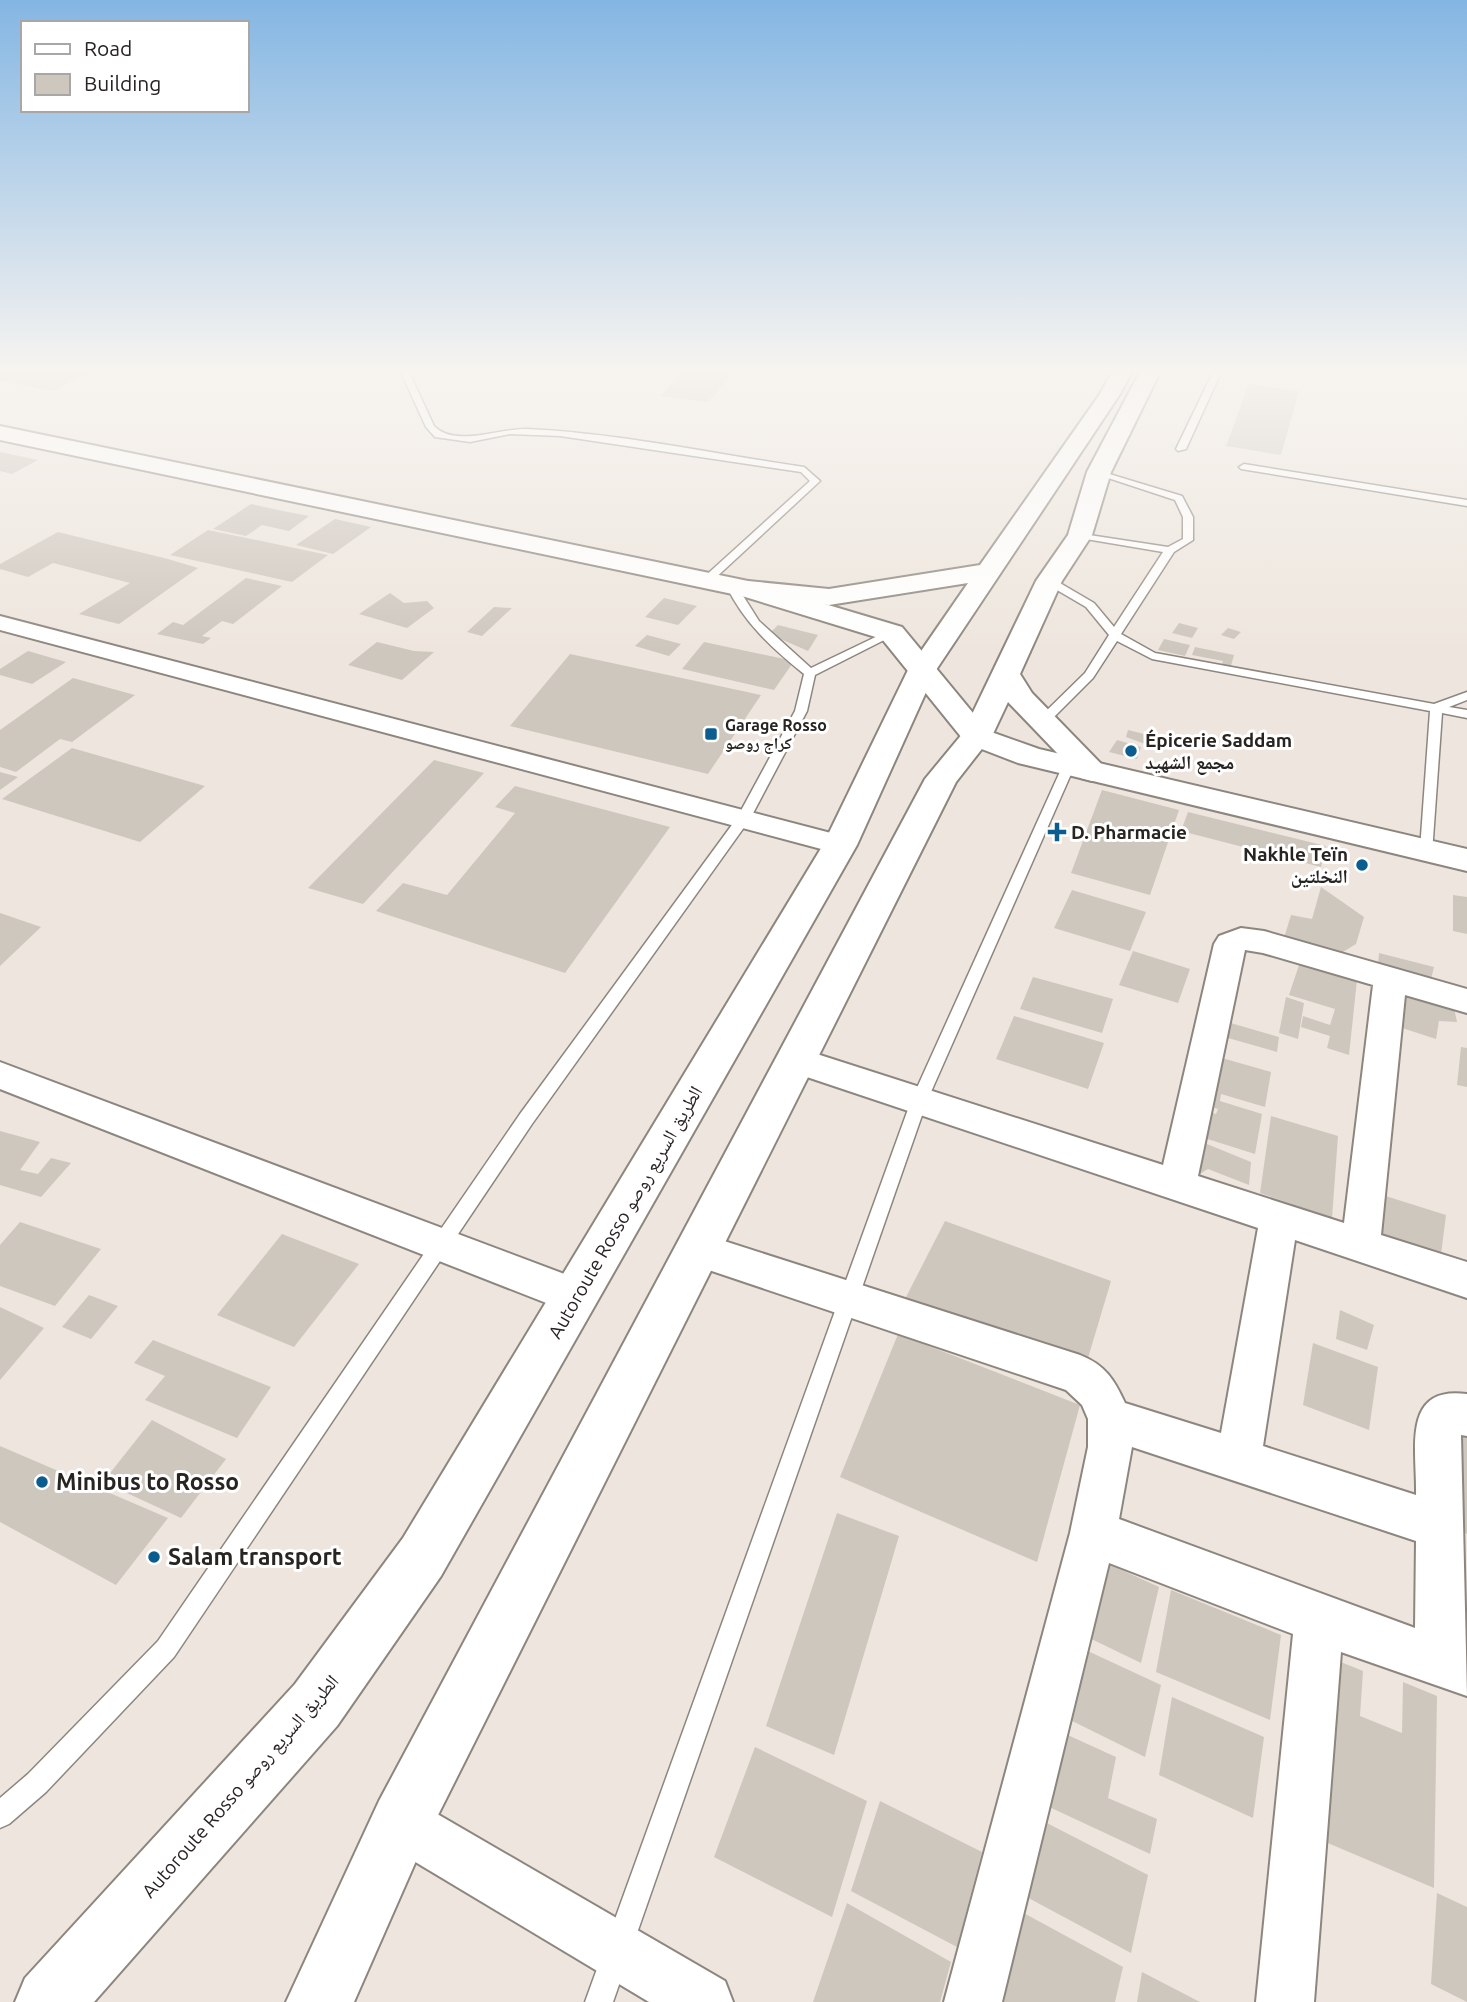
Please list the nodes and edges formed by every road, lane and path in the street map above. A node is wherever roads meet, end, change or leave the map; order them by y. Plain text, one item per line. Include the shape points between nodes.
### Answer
1 (137, 461) edge
2 (747, 461) edge
3 (1063, 461) edge
4 (1104, 461) edge
5 (1244, 467) dead end
6 (1099, 472) junction
7 (1467, 503) edge
8 (1080, 536) junction
9 (1170, 550) junction
10 (987, 572) junction
11 (707, 580) junction
12 (1049, 581) junction
13 (740, 587) junction
14 (0, 623) edge
15 (892, 634) junction
16 (1116, 636) junction
17 (922, 670) junction
18 (810, 673) junction
19 (1006, 674) junction
20 (1467, 696) edge
21 (1436, 708) junction
22 (1467, 715) edge
23 (1043, 721) junction
24 (977, 736) junction
25 (1081, 768) junction
26 (743, 819) junction
27 (839, 845) junction
28 (1427, 850) junction
29 (1467, 860) edge
30 (1391, 980) junction
31 (1467, 1001) edge
32 (795, 1060) junction
33 (0, 1075) edge
34 (919, 1101) junction
35 (1177, 1186) junction
36 (1279, 1218) junction
37 (1361, 1243) junction
38 (443, 1245) junction
39 (696, 1249) junction
40 (1467, 1280) edge
41 (577, 1297) junction
42 (848, 1299) junction
43 (1467, 1415) edge
44 (1110, 1419) junction
45 (1238, 1461) junction
46 (1439, 1525) junction
47 (1093, 1533) junction
48 (1319, 1620) junction
49 (1454, 1666) edge
50 (0, 1815) edge
51 (401, 1823) junction
52 (615, 1949) junction
53 (49, 2002) edge
54 (320, 2002) edge
55 (599, 2002) edge
56 (704, 2002) edge
57 (973, 2002) edge
58 (1285, 2002) edge

1 - 11 main road
2 - 11 lane via 804,470 815,481
3 - 10 main road, Autoroute Rosso الطريق السريع روصو
4 - 6 main road
5 - 7 lane
6 - 8 main road
6 - 9 lane via 1179,498 1188,517 1188,540
8 - 9 lane
8 - 12 main road
9 - 16 lane
10 - 13 main road via 829,597
10 - 17 main road, Autoroute Rosso الطريق السريع روصو
11 - 13 main road
12 - 16 lane via 1090,605
12 - 19 main road
13 - 15 main road
13 - 18 lane via 738,603 760,632
14 - 26 street
15 - 17 main road
15 - 18 lane
16 - 21 lane via 1152,656
16 - 23 lane via 1089,675
17 - 24 main road
17 - 27 main road, Autoroute Rosso الطريق السريع روصو
18 - 26 lane via 801,711
19 - 23 main road via 1020,698
19 - 24 main road
20 - 21 lane
21 - 22 lane
21 - 28 lane
23 - 25 main road
24 - 25 main road via 1029,756
24 - 32 main road via 941,779
25 - 28 main road
25 - 34 lane
26 - 27 street
26 - 38 lane via 526,1119
27 - 41 main road, Autoroute Rosso الطريق السريع روصو
28 - 29 main road
30 - 31 street
30 - 35 street via 1264,942 1241,939 1230,944
30 - 37 street
32 - 34 street
32 - 39 main road
33 - 38 street
34 - 35 street
34 - 42 lane
35 - 36 street
36 - 37 street
36 - 45 street
37 - 40 street
38 - 41 street
38 - 50 lane via 166,1649 37,1783
39 - 42 street
39 - 51 main road
41 - 53 main road, Autoroute Rosso الطريق السريع روصو via 422,1557 316,1705
42 - 44 street via 1080,1375 1098,1391
42 - 52 lane
43 - 46 street via 1446,1412 1438,1420
44 - 45 street
44 - 47 street via 1110,1447
45 - 46 street
46 - 49 street
47 - 48 street
47 - 57 street
48 - 49 street
48 - 58 street
51 - 52 street
51 - 54 main road
52 - 55 lane
52 - 56 street

